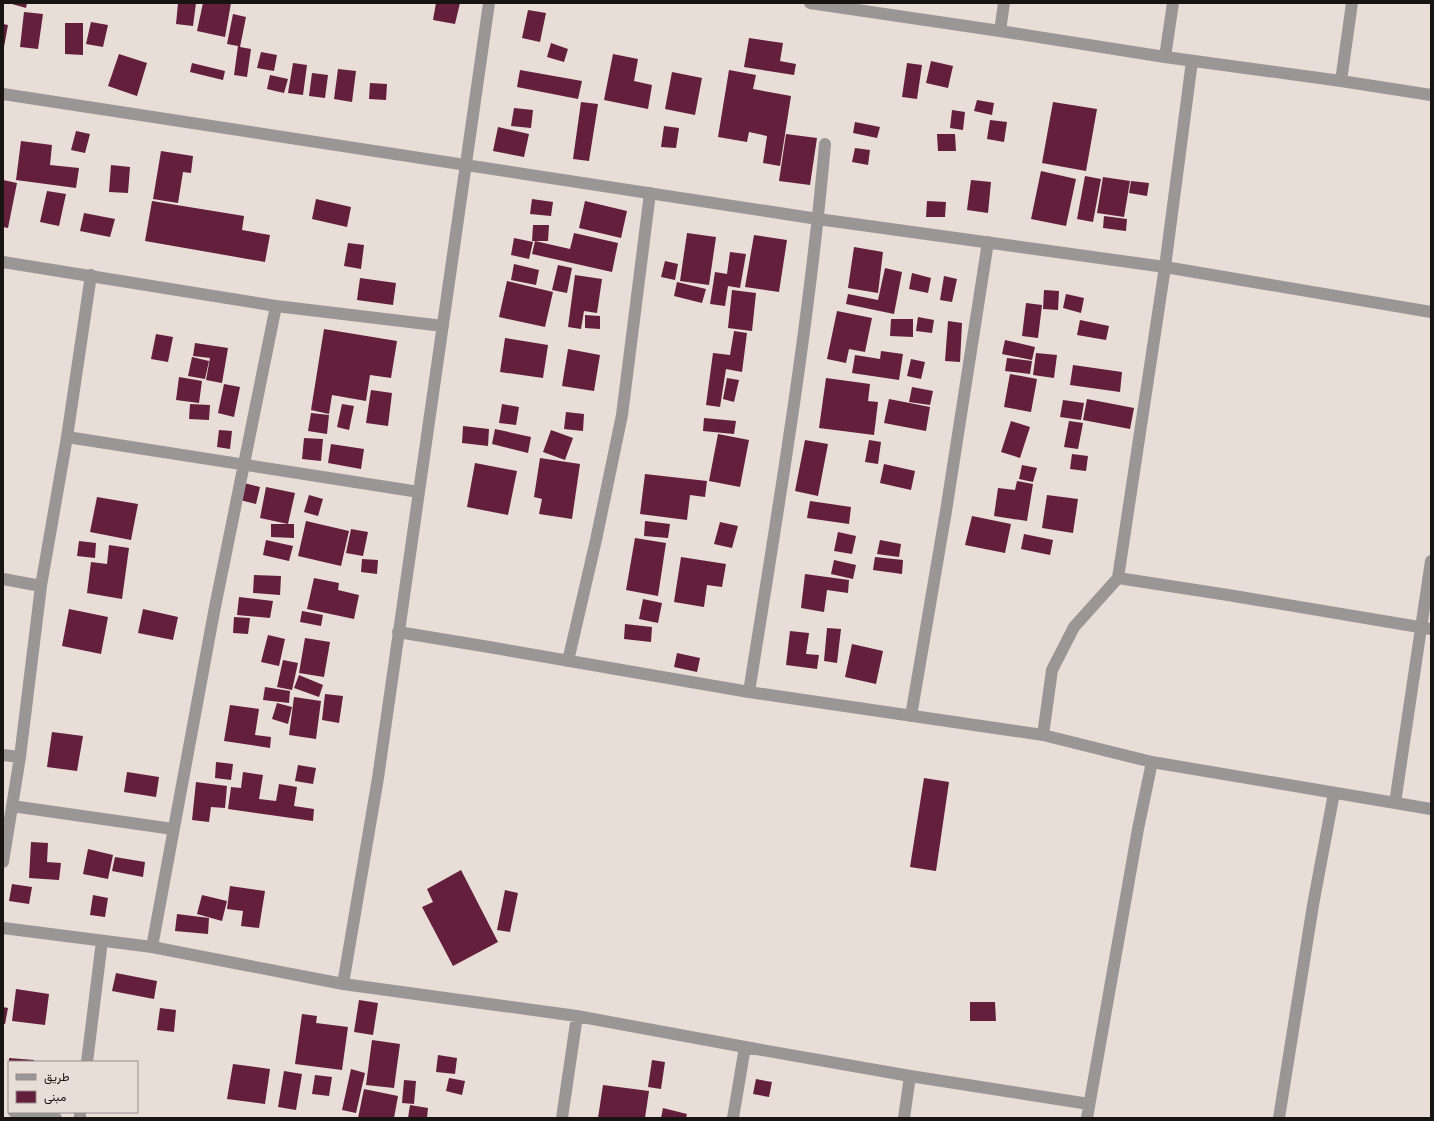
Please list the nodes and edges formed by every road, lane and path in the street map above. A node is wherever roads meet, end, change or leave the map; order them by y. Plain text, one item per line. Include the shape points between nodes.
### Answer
1 (489, 3) edge
2 (810, 3) edge
3 (1004, 3) edge
4 (1173, 3) edge
5 (1352, 3) edge
6 (1000, 31) junction
7 (1165, 57) junction
8 (1192, 61) junction
9 (1341, 81) junction
10 (3, 94) edge
11 (1431, 95) edge
12 (825, 144) dead end
13 (465, 164) junction
14 (650, 193) junction
15 (818, 219) junction
16 (988, 242) junction
17 (3, 262) edge
18 (1165, 267) junction
19 (91, 275) junction
20 (276, 306) junction
21 (1431, 312) edge
22 (444, 326) junction
23 (67, 437) junction
24 (244, 465) junction
25 (419, 492) junction
26 (1431, 561) edge
27 (1118, 578) junction
28 (3, 579) edge
29 (40, 586) junction
30 (1426, 628) edge
31 (398, 632) junction
32 (568, 661) junction
33 (750, 692) junction
34 (911, 716) junction
35 (1043, 735) junction
36 (3, 755) edge
37 (20, 757) junction
38 (1152, 762) junction
39 (1334, 793) junction
40 (1395, 803) junction
41 (12, 806) junction
42 (1431, 809) edge
43 (173, 829) junction
44 (3, 862) edge
45 (3, 928) edge
46 (102, 941) junction
47 (152, 947) junction
48 (343, 984) junction
49 (577, 1016) junction
50 (745, 1047) junction
51 (86, 1061) edge
52 (910, 1076) junction
53 (1089, 1104) junction
54 (21, 1113) edge
55 (56, 1118) edge
56 (562, 1118) edge
57 (733, 1118) edge
58 (904, 1118) edge
59 (1087, 1118) edge
60 (1279, 1118) edge

1 - 13 street
2 - 6 street
3 - 6 street
4 - 7 street
5 - 9 street
6 - 7 street
7 - 8 street
8 - 9 street
8 - 18 street
9 - 11 street
10 - 13 street
12 - 15 street
13 - 14 street
13 - 22 street
14 - 15 street
14 - 32 street via 622,415
15 - 16 street
15 - 33 street via 788,445
16 - 18 street
16 - 34 street
17 - 19 street
18 - 21 street
18 - 27 street
19 - 20 street
19 - 23 street
20 - 22 street
20 - 24 street
22 - 25 street
23 - 24 street
23 - 29 street
24 - 25 street
24 - 43 street
25 - 31 street
26 - 30 street
27 - 30 street
27 - 35 street via 1074,627 1052,670
28 - 29 street
29 - 37 street
30 - 40 street
31 - 32 street
31 - 48 street via 378,778
32 - 33 street
33 - 34 street
34 - 35 street
35 - 38 street
36 - 37 street
37 - 41 street
38 - 39 street
38 - 53 street
39 - 40 street
39 - 60 street via 1313,905
40 - 42 street
41 - 43 street
41 - 44 street
43 - 47 street
45 - 46 street
46 - 47 street
46 - 51 street
47 - 48 street
48 - 49 street
49 - 50 street
49 - 56 street
50 - 52 street
50 - 57 street
52 - 53 street
52 - 58 street
53 - 59 street
54 - 55 street

